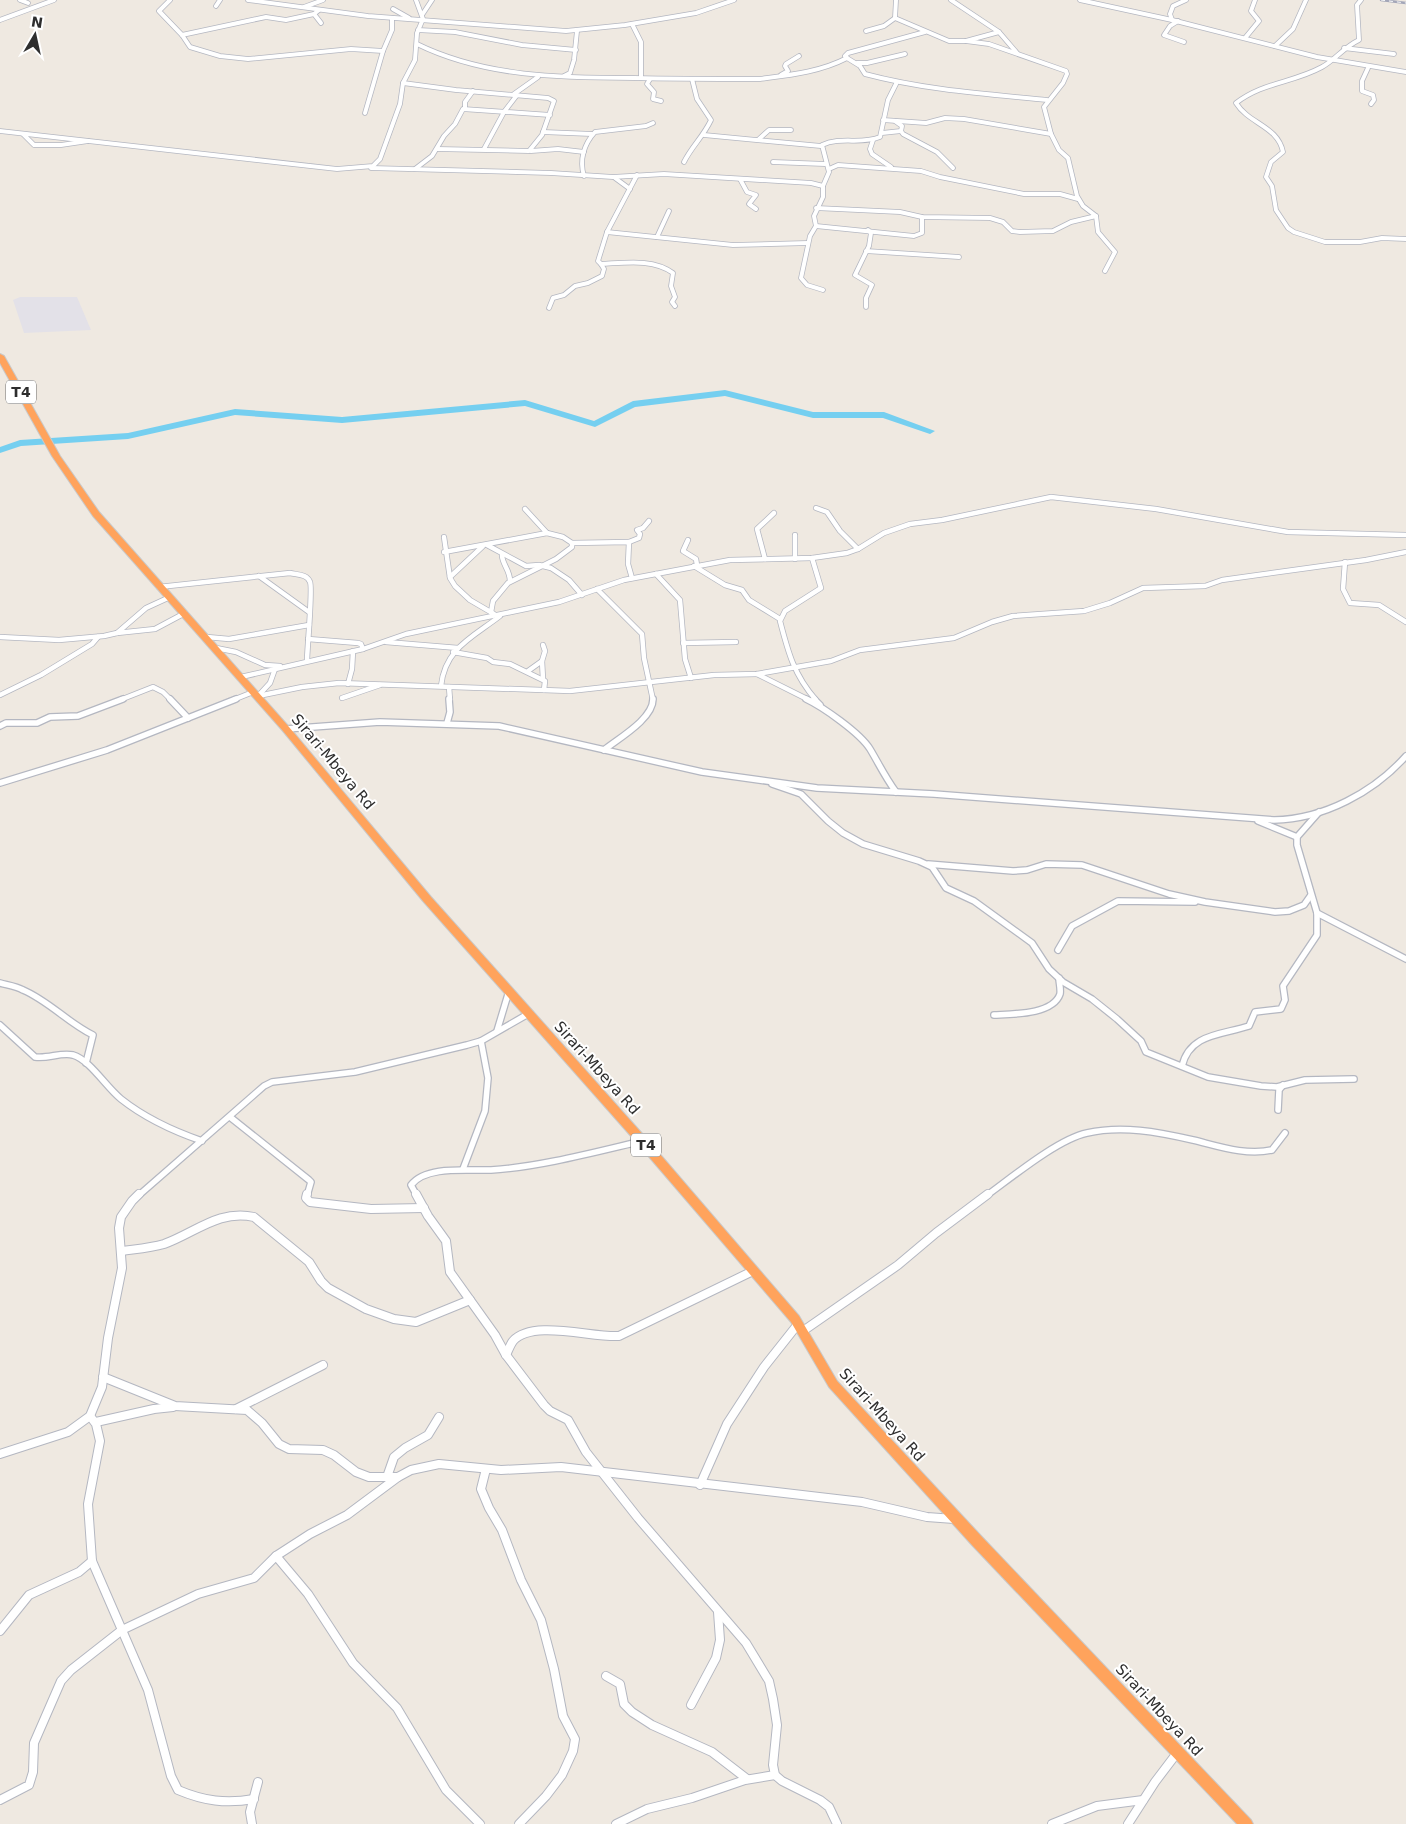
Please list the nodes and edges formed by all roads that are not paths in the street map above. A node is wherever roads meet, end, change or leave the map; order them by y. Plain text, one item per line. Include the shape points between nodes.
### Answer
1 (20, 0) edge
2 (54, 0) edge
3 (170, 0) edge
4 (220, 0) edge
5 (248, 0) edge
6 (323, 0) edge
7 (416, 0) edge
8 (432, 0) edge
9 (734, 0) edge
10 (896, 0) edge
11 (951, 0) edge
12 (1080, 0) edge
13 (1186, 0) edge
14 (1255, 0) edge
15 (1306, 0) edge
16 (1361, 0) edge
17 (28, 3) dead end
18 (216, 6) dead end
19 (304, 8) junction
20 (393, 9) dead end
21 (319, 10) junction
22 (314, 14) junction
23 (422, 17) junction
24 (392, 18) junction
25 (409, 18) junction
26 (895, 18) junction
27 (0, 20) edge
28 (1172, 20) junction
29 (1178, 22) junction
30 (321, 23) dead end
31 (632, 24) junction
32 (418, 30) junction
33 (866, 30) dead end
34 (577, 31) junction
35 (925, 32) junction
36 (999, 32) junction
37 (182, 35) junction
38 (1245, 38) junction
39 (966, 41) junction
40 (1184, 42) dead end
41 (417, 44) junction
42 (1275, 46) junction
43 (1344, 48) junction
44 (383, 50) junction
45 (576, 50) junction
46 (1017, 53) junction
47 (905, 54) dead end
48 (1394, 54) dead end
49 (799, 56) dead end
50 (847, 58) junction
51 (1331, 61) junction
52 (857, 63) junction
53 (1368, 68) junction
54 (788, 71) junction
55 (1406, 72) edge
56 (797, 73) junction
57 (528, 75) junction
58 (546, 76) junction
59 (559, 77) junction
60 (777, 77) junction
61 (535, 78) junction
62 (641, 78) junction
63 (650, 78) junction
64 (692, 79) junction
65 (403, 82) junction
66 (897, 82) junction
67 (472, 91) junction
68 (518, 94) junction
69 (1047, 100) junction
70 (661, 101) dead end
71 (1371, 104) dead end
72 (465, 108) junction
73 (504, 112) junction
74 (365, 113) dead end
75 (550, 115) junction
76 (883, 120) junction
77 (894, 121) junction
78 (654, 123) dead end
79 (791, 130) dead end
80 (0, 131) edge
81 (901, 131) junction
82 (18, 132) junction
83 (543, 132) junction
84 (882, 132) junction
85 (592, 134) junction
86 (1051, 134) junction
87 (704, 135) junction
88 (94, 140) junction
89 (759, 140) junction
90 (873, 140) junction
91 (821, 146) junction
92 (437, 148) junction
93 (484, 149) junction
94 (529, 151) junction
95 (584, 152) junction
96 (684, 162) dead end
97 (773, 162) dead end
98 (825, 164) junction
99 (366, 167) junction
100 (953, 168) dead end
101 (414, 169) junction
102 (829, 169) junction
103 (893, 169) junction
104 (637, 175) junction
105 (584, 176) junction
106 (613, 177) junction
107 (740, 180) junction
108 (826, 180) junction
109 (812, 183) junction
110 (823, 186) junction
111 (630, 189) junction
112 (1078, 199) junction
113 (816, 208) junction
114 (756, 209) dead end
115 (669, 211) dead end
116 (1096, 216) junction
117 (922, 217) junction
118 (816, 226) junction
119 (868, 230) junction
120 (607, 232) junction
121 (657, 237) junction
122 (1406, 239) edge
123 (808, 243) junction
124 (866, 251) junction
125 (959, 257) dead end
126 (601, 264) junction
127 (1105, 271) dead end
128 (823, 290) dead end
129 (675, 306) dead end
130 (866, 307) dead end
131 (549, 308) dead end
132 (0, 356) edge
133 (816, 508) dead end
134 (525, 510) dead end
135 (774, 513) dead end
136 (649, 521) dead end
137 (547, 533) junction
138 (794, 535) dead end
139 (1406, 535) edge
140 (444, 537) dead end
141 (688, 540) dead end
142 (629, 542) junction
143 (572, 543) junction
144 (486, 545) junction
145 (858, 550) junction
146 (444, 552) junction
147 (1406, 552) edge
148 (502, 555) junction
149 (812, 558) junction
150 (765, 559) junction
151 (795, 559) junction
152 (1345, 562) junction
153 (543, 566) junction
154 (696, 566) junction
155 (656, 574) junction
156 (259, 576) junction
157 (450, 576) junction
158 (632, 578) junction
159 (510, 581) junction
160 (160, 587) junction
161 (597, 589) junction
162 (582, 595) junction
163 (170, 597) junction
164 (309, 612) junction
165 (491, 612) junction
166 (185, 613) junction
167 (500, 615) junction
168 (780, 619) junction
169 (1406, 622) edge
170 (309, 625) junction
171 (117, 634) junction
172 (0, 637) edge
173 (207, 637) junction
174 (98, 638) junction
175 (308, 640) junction
176 (384, 641) junction
177 (736, 642) dead end
178 (684, 643) junction
179 (543, 645) dead end
180 (216, 648) junction
181 (362, 649) junction
182 (456, 650) junction
183 (353, 651) junction
184 (307, 661) junction
185 (542, 661) junction
186 (286, 666) junction
187 (794, 668) junction
188 (275, 669) junction
189 (528, 671) junction
190 (757, 674) junction
191 (241, 677) junction
192 (691, 678) junction
193 (543, 679) junction
194 (650, 683) junction
195 (348, 684) junction
196 (382, 684) junction
197 (440, 686) junction
198 (449, 687) junction
199 (544, 690) junction
200 (255, 694) junction
201 (0, 695) edge
202 (342, 698) dead end
203 (821, 706) junction
204 (188, 718) junction
205 (447, 722) junction
206 (0, 726) edge
207 (286, 729) junction
208 (604, 750) junction
209 (1406, 756) edge
210 (758, 779) junction
211 (0, 783) edge
212 (896, 792) junction
213 (1319, 812) junction
214 (1252, 819) junction
215 (1297, 837) junction
216 (925, 863) junction
217 (1311, 894) junction
218 (1205, 902) junction
219 (1318, 913) junction
220 (1058, 950) dead end
221 (1406, 959) edge
222 (1059, 978) junction
223 (0, 983) edge
224 (509, 991) junction
225 (528, 1014) junction
226 (994, 1015) dead end
227 (0, 1025) edge
228 (497, 1030) junction
229 (481, 1041) junction
230 (86, 1063) junction
231 (1182, 1066) junction
232 (1354, 1079) dead end
233 (1283, 1085) junction
234 (1278, 1110) dead end
235 (230, 1117) junction
236 (1285, 1133) dead end
237 (202, 1141) junction
238 (642, 1141) junction
239 (463, 1169) junction
240 (424, 1208) junction
241 (122, 1251) junction
242 (753, 1271) junction
243 (470, 1300) junction
244 (801, 1327) junction
245 (506, 1355) junction
246 (323, 1365) dead end
247 (103, 1376) junction
248 (176, 1406) junction
249 (236, 1409) junction
250 (439, 1417) dead end
251 (93, 1419) junction
252 (0, 1454) edge
253 (486, 1469) junction
254 (602, 1472) junction
255 (398, 1476) junction
256 (387, 1477) junction
257 (700, 1485) junction
258 (956, 1519) junction
259 (276, 1556) junction
260 (92, 1561) junction
261 (718, 1612) junction
262 (122, 1630) junction
263 (0, 1631) edge
264 (606, 1676) dead end
265 (691, 1705) dead end
266 (1177, 1753) junction
267 (776, 1775) junction
268 (747, 1779) junction
269 (258, 1782) dead end
270 (0, 1800) edge
271 (254, 1800) junction
272 (1143, 1800) junction
273 (252, 1824) edge
274 (480, 1824) edge
275 (519, 1824) edge
276 (616, 1824) edge
277 (837, 1824) edge
278 (1052, 1824) edge
279 (1128, 1824) edge
280 (1246, 1824) edge

1 - 17 street
2 - 27 street
3 - 37 street via 159,11
4 - 18 street
5 - 19 street
6 - 19 street
7 - 23 street
8 - 23 street
9 - 31 street via 706,10
10 - 26 street
11 - 36 street
12 - 28 street
13 - 28 street via 1173,6
14 - 38 street via 1251,11 1259,21
15 - 42 street via 1295,28
16 - 43 street via 1356,6 1360,39
19 - 21 street
20 - 25 street
21 - 22 street
21 - 24 street
22 - 30 street
22 - 37 street via 286,20 266,17
23 - 25 street
23 - 32 street
23 - 34 street via 502,28
24 - 25 street
24 - 44 street via 392,30
26 - 33 street via 884,26
26 - 35 street
28 - 29 street
29 - 38 street
29 - 40 street via 1170,26 1164,35
31 - 34 street
31 - 62 street via 642,42
32 - 41 street
32 - 45 street via 455,32 522,45
34 - 45 street
35 - 39 street via 949,41
35 - 50 street via 862,48 845,54
36 - 39 street
36 - 46 street
37 - 44 street via 190,47 234,58 350,49
38 - 42 street
39 - 46 street
41 - 57 street via 466,62
41 - 65 street via 415,60
42 - 51 street
43 - 48 street
43 - 51 street
44 - 74 street
45 - 59 street via 570,73
46 - 69 street via 1066,70 1063,82
47 - 52 street
49 - 54 street via 784,66
50 - 52 street
50 - 56 street via 832,66
51 - 53 street
51 - 122 street via 1311,73 1270,82 1236,102 1244,114 1272,131 1281,142 1283,152 1272,162 1266,175 1272,186 1276,210 1290,229 1316,240
52 - 66 street via 865,74
53 - 55 street
53 - 71 street via 1362,89 1373,95
54 - 56 street
54 - 60 street
56 - 60 street
57 - 58 street
57 - 61 street
58 - 59 street
58 - 61 street
59 - 62 street
60 - 64 street
61 - 68 street
62 - 63 street
63 - 64 street
63 - 70 street via 647,84 654,92 653,99
64 - 87 street via 697,99 711,119
65 - 67 street
65 - 99 street via 400,104 380,159
66 - 69 street
66 - 76 street
67 - 68 street
67 - 72 street
68 - 73 street
68 - 75 street via 554,100
69 - 86 street via 1044,107
72 - 73 street
72 - 92 street
73 - 75 street
73 - 93 street
75 - 83 street
76 - 77 street
76 - 84 street
77 - 81 street via 902,126
77 - 86 street via 926,123 945,118 964,119
78 - 85 street
79 - 89 street via 767,130
80 - 82 street
81 - 84 street
81 - 100 street via 937,152
82 - 88 street
82 - 88 street via 28,136 34,145
83 - 85 street
83 - 94 street
84 - 90 street
85 - 95 street
86 - 112 street via 1059,150 1068,158
87 - 89 street
87 - 96 street
88 - 99 street via 328,168
89 - 91 street
90 - 91 street via 829,141
90 - 103 street via 872,154
91 - 98 street
92 - 93 street
92 - 101 street
93 - 94 street
94 - 95 street via 558,149
95 - 105 street
97 - 98 street
98 - 102 street
99 - 101 street
101 - 105 street
102 - 103 street via 838,165
102 - 108 street
103 - 112 street via 921,171 1024,194 1060,194
104 - 106 street
104 - 107 street
104 - 111 street
105 - 106 street
106 - 111 street
107 - 109 street
107 - 114 street via 747,192 756,195 749,204
108 - 109 street
108 - 110 street
109 - 110 street
110 - 113 street via 823,198
111 - 120 street
112 - 116 street
113 - 117 street via 900,212
113 - 118 street via 813,220
115 - 121 street
116 - 117 street via 1071,222 1053,231 1020,232 990,218
116 - 127 street via 1096,230 1115,253
117 - 119 street via 922,233 919,235
118 - 119 street
118 - 123 street
119 - 124 street via 871,235
120 - 121 street
120 - 126 street via 598,260
121 - 123 street via 752,244
123 - 128 street via 801,278 807,285
124 - 125 street
124 - 130 street via 855,275 872,284
126 - 129 street via 656,265 671,270 675,297 672,302
126 - 131 street via 604,269 602,276 554,298
132 - 160 highway, Sirari-Mbeya Rd / T4 via 56,456 96,514
133 - 145 street via 829,514
134 - 137 street
135 - 150 street via 757,530
136 - 142 street via 637,530 639,538
137 - 143 street
137 - 144 street
138 - 151 street
139 - 145 street via 1288,532 1156,508 1051,497 910,524 877,536
140 - 146 street
141 - 154 street via 683,551 696,559
142 - 143 street
142 - 158 street via 628,564
143 - 153 street via 572,547 561,556
144 - 146 street
144 - 148 street
144 - 157 street
145 - 149 street
146 - 157 street via 451,568
147 - 152 street
148 - 153 street via 526,566
148 - 159 street via 502,560 509,567
149 - 151 street
149 - 168 street via 821,588 785,611
150 - 151 street
150 - 154 street via 730,560
152 - 169 street via 1343,589 1350,604 1379,605
152 - 187 street via 1222,580 1205,586 1143,588 1084,611 1013,616 954,638 860,650 840,659
153 - 159 street
153 - 162 street via 568,579
154 - 155 street
154 - 168 street via 725,585 742,590 750,600
155 - 158 street
155 - 178 street via 680,600
156 - 160 street
156 - 164 street
156 - 164 street via 305,576 311,583
157 - 165 street via 472,602
158 - 161 street
159 - 165 street via 495,598
160 - 163 highway, Sirari-Mbeya Rd / T4
161 - 162 street
161 - 194 street via 642,634
162 - 167 street
163 - 166 highway, Sirari-Mbeya Rd / T4
163 - 171 street via 146,608
164 - 170 street
165 - 167 street
166 - 171 street via 155,630
166 - 173 highway, Sirari-Mbeya Rd / T4
167 - 176 street
167 - 182 street
168 - 187 street
170 - 173 street via 229,639
170 - 175 street
171 - 174 street
172 - 174 street
173 - 180 highway, Sirari-Mbeya Rd / T4
174 - 201 street via 41,675
175 - 181 street via 358,643 362,644
175 - 184 street
176 - 181 street
176 - 182 street via 410,645 442,644
177 - 178 street
178 - 192 street via 684,656
179 - 185 street
180 - 186 street via 236,652 265,665
180 - 191 highway, Sirari-Mbeya Rd / T4
181 - 183 street
182 - 189 street
182 - 197 street via 445,660
183 - 184 street
183 - 195 street
184 - 186 street
185 - 189 street
185 - 193 street
186 - 188 street
187 - 190 street
187 - 203 street via 801,683
188 - 191 street
188 - 200 street via 270,683
189 - 193 street
190 - 192 street
190 - 203 street
191 - 200 highway, Sirari-Mbeya Rd / T4
192 - 194 street
193 - 199 street
194 - 199 street via 570,691
194 - 208 street via 653,701 650,712
195 - 196 street
195 - 200 street
196 - 197 street
196 - 202 street
197 - 198 street
198 - 199 street
198 - 205 street
200 - 204 street
200 - 207 highway, Sirari-Mbeya Rd / T4
203 - 212 street via 865,742
204 - 206 street via 161,688 153,687 78,716 50,717 37,724 6,723
204 - 211 street via 107,750
205 - 207 street via 380,722
205 - 208 street via 499,726
207 - 224 highway, Sirari-Mbeya Rd / T4 via 427,900
208 - 210 street via 702,772
209 - 213 street via 1397,768 1370,789
210 - 212 street via 817,788
210 - 216 street via 801,794 842,833 863,844
212 - 214 street
213 - 214 street via 1286,820
213 - 215 street
214 - 215 street
215 - 217 street
216 - 218 street via 1013,871 1044,864 1078,864 1169,894
216 - 222 street via 935,870 946,888 974,901 1032,943 1046,966
217 - 218 street via 1304,905 1283,912
217 - 219 street
218 - 220 street via 1118,901 1072,926
219 - 221 street
219 - 231 street via 1317,935 1283,986 1285,1000 1281,1009 1255,1012 1249,1026 1199,1041 1184,1055
222 - 226 street via 1060,994 1051,1006
222 - 231 street via 1116,1019 1144,1044 1147,1052
223 - 230 street via 22,989 92,1035
224 - 225 highway, Sirari-Mbeya Rd / T4
224 - 228 street
225 - 228 street
225 - 238 highway, Sirari-Mbeya Rd / T4
227 - 230 street via 35,1057 74,1054
228 - 229 street
229 - 235 street via 355,1072 272,1082
229 - 239 street via 488,1078 484,1111
230 - 237 street via 126,1105 178,1133
231 - 233 street via 1208,1077 1270,1087
232 - 233 street via 1305,1080
233 - 234 street via 1279,1090
235 - 237 street
235 - 240 street via 308,1178 311,1182 306,1198 310,1202 372,1209
236 - 244 street via 1272,1150 1261,1152 1230,1149 1156,1132 1122,1129 1086,1133 1068,1140 1021,1170 898,1265
237 - 241 street via 132,1201 121,1217
238 - 239 street via 563,1159 490,1170
238 - 242 highway, Sirari-Mbeya Rd / T4
239 - 240 street via 422,1176 414,1181 411,1185
240 - 243 street via 446,1241 450,1272
241 - 243 street via 166,1244 215,1220 243,1213 254,1217 316,1268 320,1280 331,1290 393,1319 416,1322
241 - 247 street via 122,1268
242 - 244 highway, Sirari-Mbeya Rd / T4
242 - 245 street via 619,1336 552,1329 531,1331 513,1341
243 - 245 street
244 - 257 street via 764,1368 727,1424
244 - 258 highway, Sirari-Mbeya Rd / T4 via 833,1384
245 - 254 street via 544,1405 568,1420
246 - 249 street
247 - 248 street
247 - 251 street
248 - 249 street
248 - 251 street
249 - 256 street via 251,1412 279,1444 289,1449 324,1450 356,1472 369,1477
250 - 256 street via 428,1435 394,1457
251 - 252 street via 68,1432
251 - 260 street via 100,1445 90,1486
253 - 254 street via 552,1467
253 - 255 street via 439,1464
253 - 275 street via 482,1479 483,1494 541,1620 563,1716 574,1739 570,1758 561,1776
254 - 257 street
254 - 261 street
255 - 256 street
255 - 259 street via 347,1515
257 - 258 street via 862,1502 927,1517
258 - 266 highway, Sirari-Mbeya Rd / T4
259 - 262 street via 254,1578 198,1594
259 - 274 street via 308,1594 353,1663 397,1708 446,1790
260 - 262 street
260 - 263 street via 79,1572 29,1595
261 - 265 street via 720,1640 716,1658
261 - 267 street via 746,1643 769,1681 777,1725 773,1765
262 - 270 street via 61,1681 34,1743 29,1785
262 - 271 street via 148,1690 171,1776 178,1790 209,1802 228,1804
264 - 268 street via 621,1685 624,1704 635,1714 707,1750
266 - 272 street
266 - 280 highway, Sirari-Mbeya Rd / T4
267 - 268 street
267 - 277 street via 830,1807
268 - 276 street via 692,1798 646,1809
269 - 271 street
271 - 273 street via 250,1812
272 - 278 street via 1097,1806
272 - 279 street

